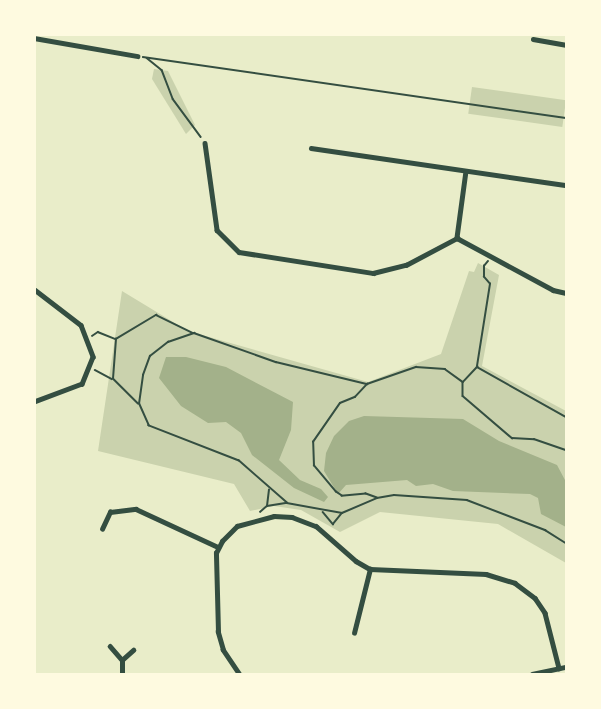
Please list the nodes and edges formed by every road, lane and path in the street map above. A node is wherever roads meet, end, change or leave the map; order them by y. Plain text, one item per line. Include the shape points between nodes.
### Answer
1 (34, 38) edge
2 (533, 39) dead end
3 (567, 45) edge
4 (137, 56) joint
5 (147, 58) junction
6 (567, 118) edge
7 (205, 143) joint
8 (311, 148) dead end
9 (466, 171) junction
10 (567, 185) edge
11 (457, 238) junction
12 (490, 258) junction
13 (34, 289) edge
14 (567, 293) edge
15 (194, 333) junction
16 (88, 338) junction
17 (116, 339) junction
18 (91, 367) junction
19 (477, 367) junction
20 (113, 379) junction
21 (463, 382) junction
22 (367, 384) junction
23 (34, 402) edge
24 (139, 404) junction
25 (567, 417) edge
26 (567, 450) edge
27 (269, 489) junction
28 (377, 498) junction
29 (287, 503) junction
30 (267, 506) junction
31 (322, 511) junction
32 (342, 513) junction
33 (257, 519) junction
34 (102, 529) dead end
35 (567, 543) edge
36 (218, 547) junction
37 (370, 569) junction
38 (354, 633) dead end
39 (110, 646) dead end
40 (133, 650) dead end
41 (122, 660) junction
42 (567, 667) edge
43 (559, 668) junction
44 (122, 675) edge
45 (239, 675) edge
46 (532, 675) edge

1 - 4 street
2 - 3 street
4 - 5 path
5 - 6 path
5 - 7 path via 162,70 173,99
7 - 11 street via 217,230 239,252 373,273 406,265
8 - 9 street
9 - 10 street
9 - 11 street
11 - 12 street
12 - 14 street via 553,290
12 - 19 path via 484,266 490,284
13 - 16 street via 81,325
15 - 17 path via 156,315
15 - 22 path via 276,363
15 - 24 path via 168,342 150,356 142,375
16 - 17 path via 98,332
16 - 18 street via 93,357
17 - 20 path
18 - 20 path
18 - 23 street via 82,384
19 - 21 path
19 - 25 path
20 - 24 path
21 - 22 path via 445,369 416,367
21 - 26 path via 463,396 512,438 534,439
22 - 28 path via 335,408 312,442 314,466 342,496 366,494
24 - 27 path via 149,426 156,431 239,461
27 - 29 path
27 - 30 path
28 - 32 path
28 - 35 path via 410,495 477,502
29 - 30 path
29 - 31 path
30 - 33 path
31 - 32 path
31 - 32 path via 333,524
33 - 36 street via 231,530
33 - 37 street via 284,516 308,522
34 - 36 street via 110,512 136,509
36 - 45 street via 214,566 218,632 223,650
37 - 38 street
37 - 43 street via 486,574 515,582 535,598 545,613
39 - 41 street
40 - 41 street
41 - 44 street
42 - 43 street
43 - 46 street

